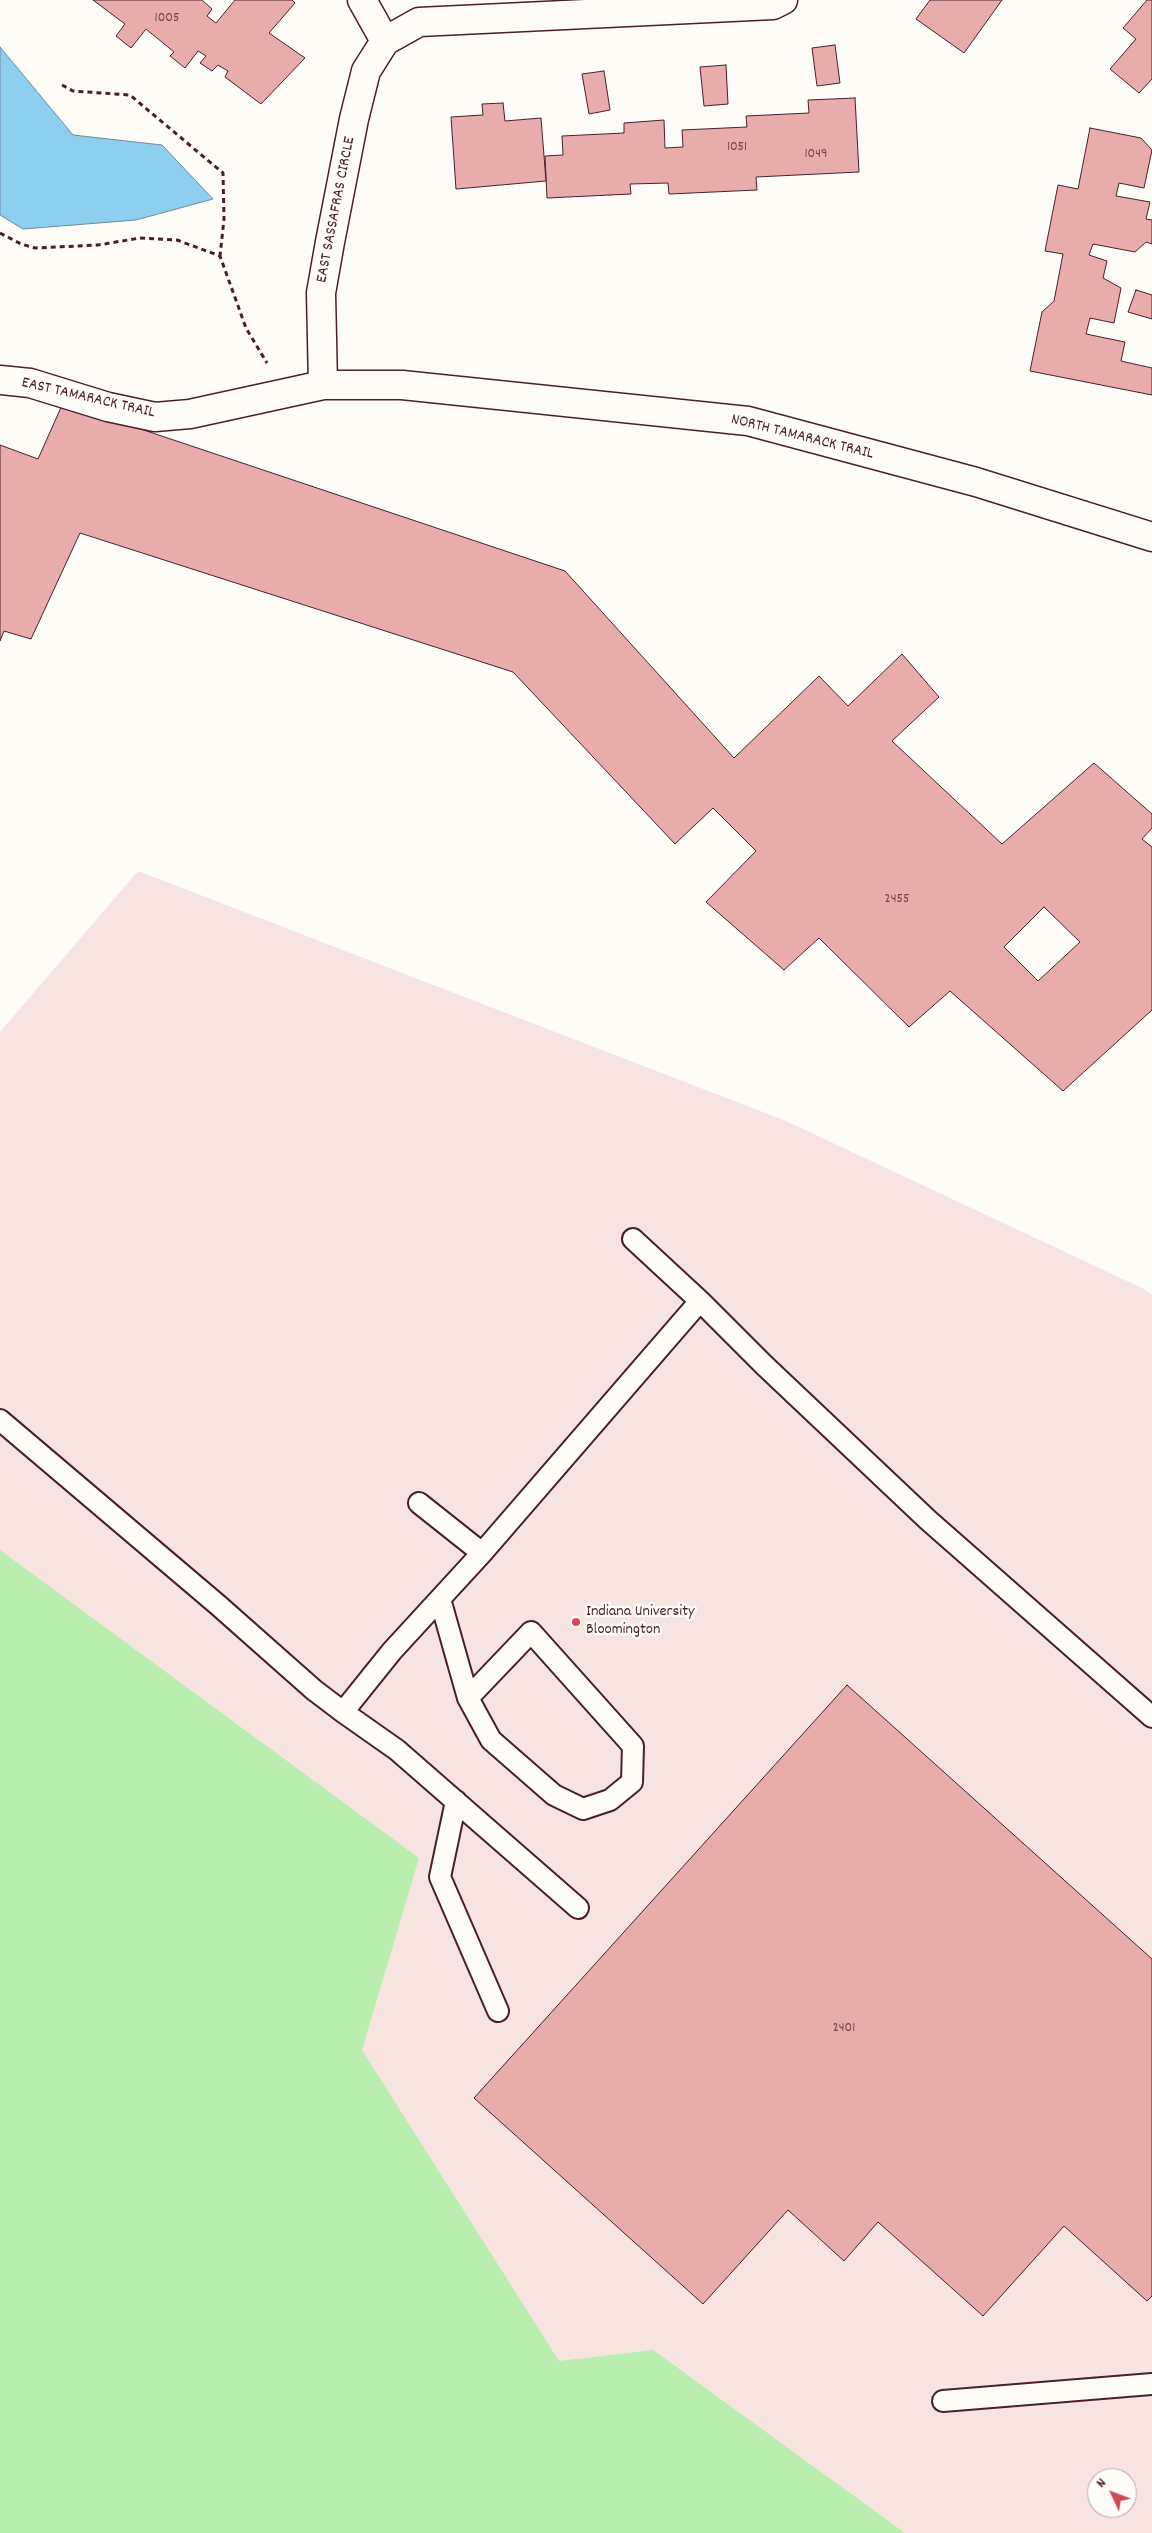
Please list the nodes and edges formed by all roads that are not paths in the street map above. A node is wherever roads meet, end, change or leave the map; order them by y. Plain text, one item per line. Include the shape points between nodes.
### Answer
1 (362, 0) edge
2 (783, 0) edge
3 (385, 41) junction
4 (0, 380) edge
5 (323, 385) junction
6 (1152, 537) edge
7 (633, 1239) dead end
8 (700, 1301) junction
9 (0, 1420) edge
10 (419, 1503) dead end
11 (482, 1553) junction
12 (440, 1599) junction
13 (468, 1698) junction
14 (344, 1712) junction
15 (1152, 1716) edge
16 (456, 1801) junction
17 (578, 1908) dead end
18 (498, 2011) dead end
19 (1152, 2384) edge
20 (943, 2401) dead end

1 - 3 street
2 - 3 street, EAST SASSAFRAS CIRCLE via 773,5 419,22
3 - 5 street, EAST SASSAFRAS CIRCLE via 366,71 330,242 321,294
4 - 5 street, EAST TAMARACK TRAIL via 30,382 108,407 155,417 190,414
5 - 6 street, NORTH TAMARACK TRAIL via 402,385 748,421 976,482
7 - 8 lane
8 - 11 lane
8 - 15 lane via 928,1520
9 - 14 lane via 314,1690
10 - 11 lane
11 - 12 lane
12 - 13 lane
12 - 14 lane via 392,1651
13 - 13 lane via 492,1740 554,1795 583,1809 610,1800 632,1782 633,1746 531,1632
14 - 16 lane via 398,1750
16 - 17 lane
16 - 18 lane via 440,1876
19 - 20 lane

